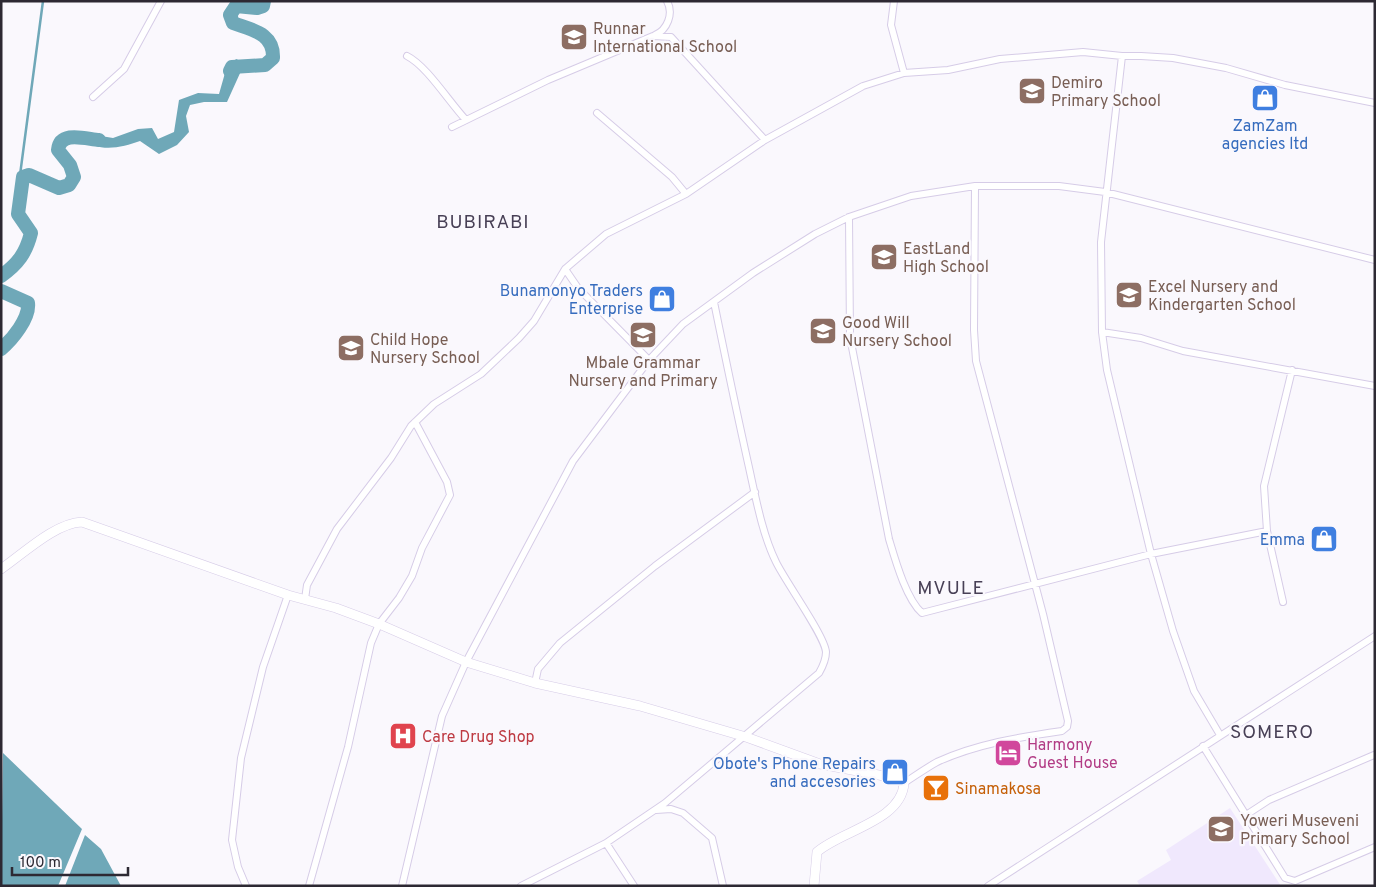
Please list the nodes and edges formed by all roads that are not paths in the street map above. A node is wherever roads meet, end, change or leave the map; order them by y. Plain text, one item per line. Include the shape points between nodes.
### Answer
1 (161, 1) edge
2 (667, 1) edge
3 (894, 1) edge
4 (653, 36) junction
5 (407, 56) dead end
6 (1122, 56) junction
7 (904, 73) junction
8 (93, 97) dead end
9 (1375, 104) edge
10 (597, 113) dead end
11 (466, 120) junction
12 (452, 127) dead end
13 (765, 140) junction
14 (975, 186) junction
15 (1105, 192) junction
16 (686, 194) junction
17 (849, 217) junction
18 (1375, 260) edge
19 (564, 270) junction
20 (714, 302) junction
21 (1102, 332) junction
22 (649, 360) junction
23 (1292, 370) junction
24 (1375, 386) edge
25 (415, 422) junction
26 (755, 492) junction
27 (1267, 531) junction
28 (1151, 554) junction
29 (1, 569) edge
30 (1035, 584) junction
31 (288, 595) junction
32 (305, 600) junction
33 (1283, 602) dead end
34 (379, 624) junction
35 (1375, 636) edge
36 (466, 662) junction
37 (535, 683) junction
38 (1220, 735) junction
39 (746, 737) junction
40 (1203, 746) junction
41 (1374, 755) edge
42 (904, 783) junction
43 (655, 810) junction
44 (1246, 816) junction
45 (606, 843) junction
46 (1375, 847) edge
47 (246, 886) edge
48 (309, 886) edge
49 (402, 886) edge
50 (521, 886) edge
51 (634, 886) edge
52 (723, 886) edge
53 (814, 886) edge
54 (988, 886) edge

1 - 8 street via 124,69
2 - 4 street via 670,6 668,23 664,31
3 - 7 street via 891,25
4 - 11 street via 548,80
4 - 13 street via 671,37
5 - 11 street via 418,62
6 - 7 street via 1083,52 1000,59 948,70
6 - 9 street via 1173,58 1226,68 1285,85
6 - 15 street
7 - 13 street via 863,86
10 - 16 street via 672,177
11 - 12 street
13 - 16 street
14 - 15 street via 1059,186
14 - 17 street via 911,196
14 - 30 street via 976,361
15 - 18 street
15 - 21 street via 1100,242
16 - 19 street via 606,234
17 - 20 street via 753,273
17 - 30 street via 850,337 889,539 898,570 916,607 922,613 931,612
19 - 22 street
19 - 25 street via 534,322 519,338 481,374 434,404
20 - 22 street via 683,324
20 - 26 street
21 - 23 street via 1128,335 1183,351
21 - 28 street via 1107,370
22 - 36 street via 573,461
23 - 24 street
23 - 27 street via 1264,486
25 - 32 street via 392,458 336,529 307,585
25 - 34 street via 447,482 450,495 422,548 412,576
26 - 37 street via 655,566 560,643 538,669
26 - 39 street via 775,560 826,651 819,673
27 - 28 street
27 - 33 street
28 - 30 street
28 - 38 street via 1194,691
29 - 31 street via 58,529 73,522 82,522
30 - 42 street via 1067,727 1062,731 961,752
31 - 32 street
31 - 47 street via 263,667 241,758 232,840
32 - 34 street
34 - 36 street
34 - 48 street via 371,643 348,747
35 - 38 street
36 - 37 street
36 - 49 street via 442,716
37 - 39 street via 640,706
38 - 40 street
39 - 42 street via 820,764 900,779
39 - 43 street
40 - 44 street
40 - 54 street
41 - 44 street via 1269,800
42 - 53 street via 895,803 878,819 826,843 817,852
43 - 45 street
43 - 52 street via 671,809 683,813 712,838
44 - 46 street via 1290,881
45 - 50 street
45 - 51 street

